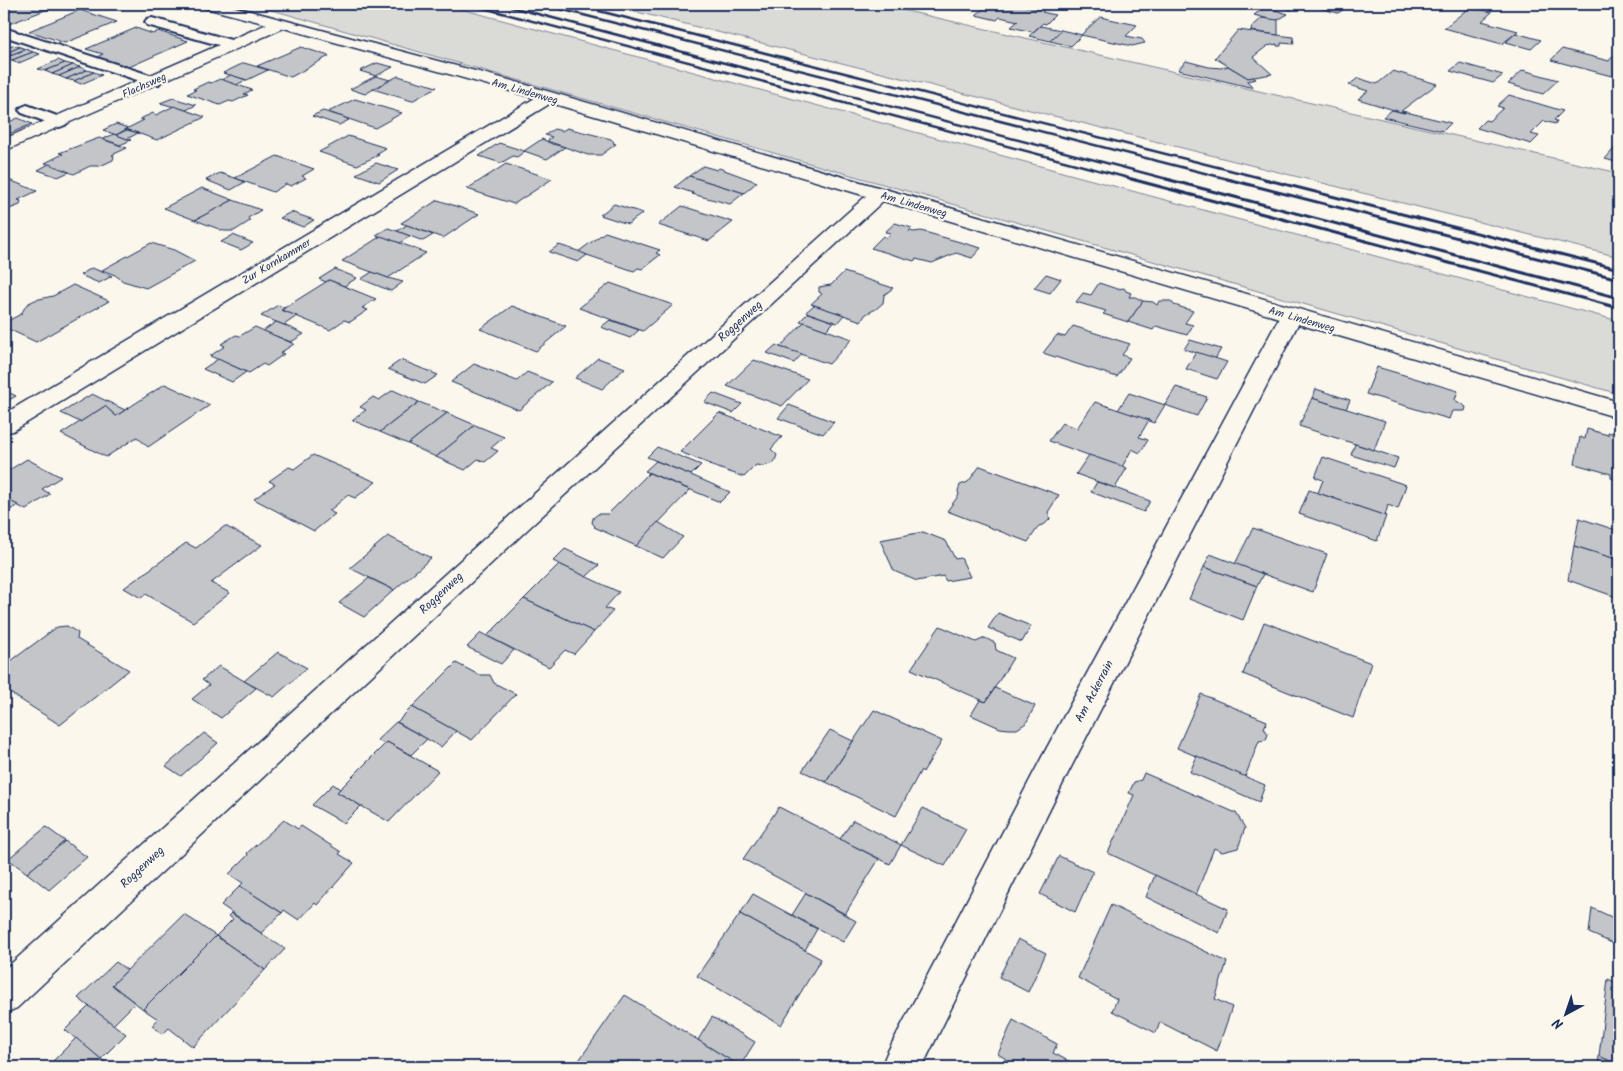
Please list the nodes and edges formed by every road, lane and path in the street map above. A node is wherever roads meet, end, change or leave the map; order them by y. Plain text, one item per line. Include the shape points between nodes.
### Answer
1 (207, 4) edge
2 (152, 22) dead end
3 (283, 23) junction
4 (4, 32) edge
5 (233, 45) junction
6 (154, 81) junction
7 (549, 97) junction
8 (28, 110) dead end
9 (60, 122) junction
10 (4, 146) edge
11 (880, 194) junction
12 (1291, 316) junction
13 (1619, 410) edge
14 (4, 425) edge
15 (4, 995) edge
16 (901, 1067) edge

1 - 3 street, Am Lindenweg
2 - 5 lane
3 - 5 street, Flachsweg
3 - 7 street, Am Lindenweg
4 - 6 lane
5 - 6 street, Flachsweg
6 - 9 street, Flachsweg
7 - 11 street, Am Lindenweg
7 - 14 street, Zur Kornkammer
8 - 9 lane
9 - 10 street, Flachsweg
11 - 12 street, Am Lindenweg
11 - 15 street, Roggenweg
12 - 13 street, Am Lindenweg
12 - 16 street, Am Ackerrain via 1055,765

